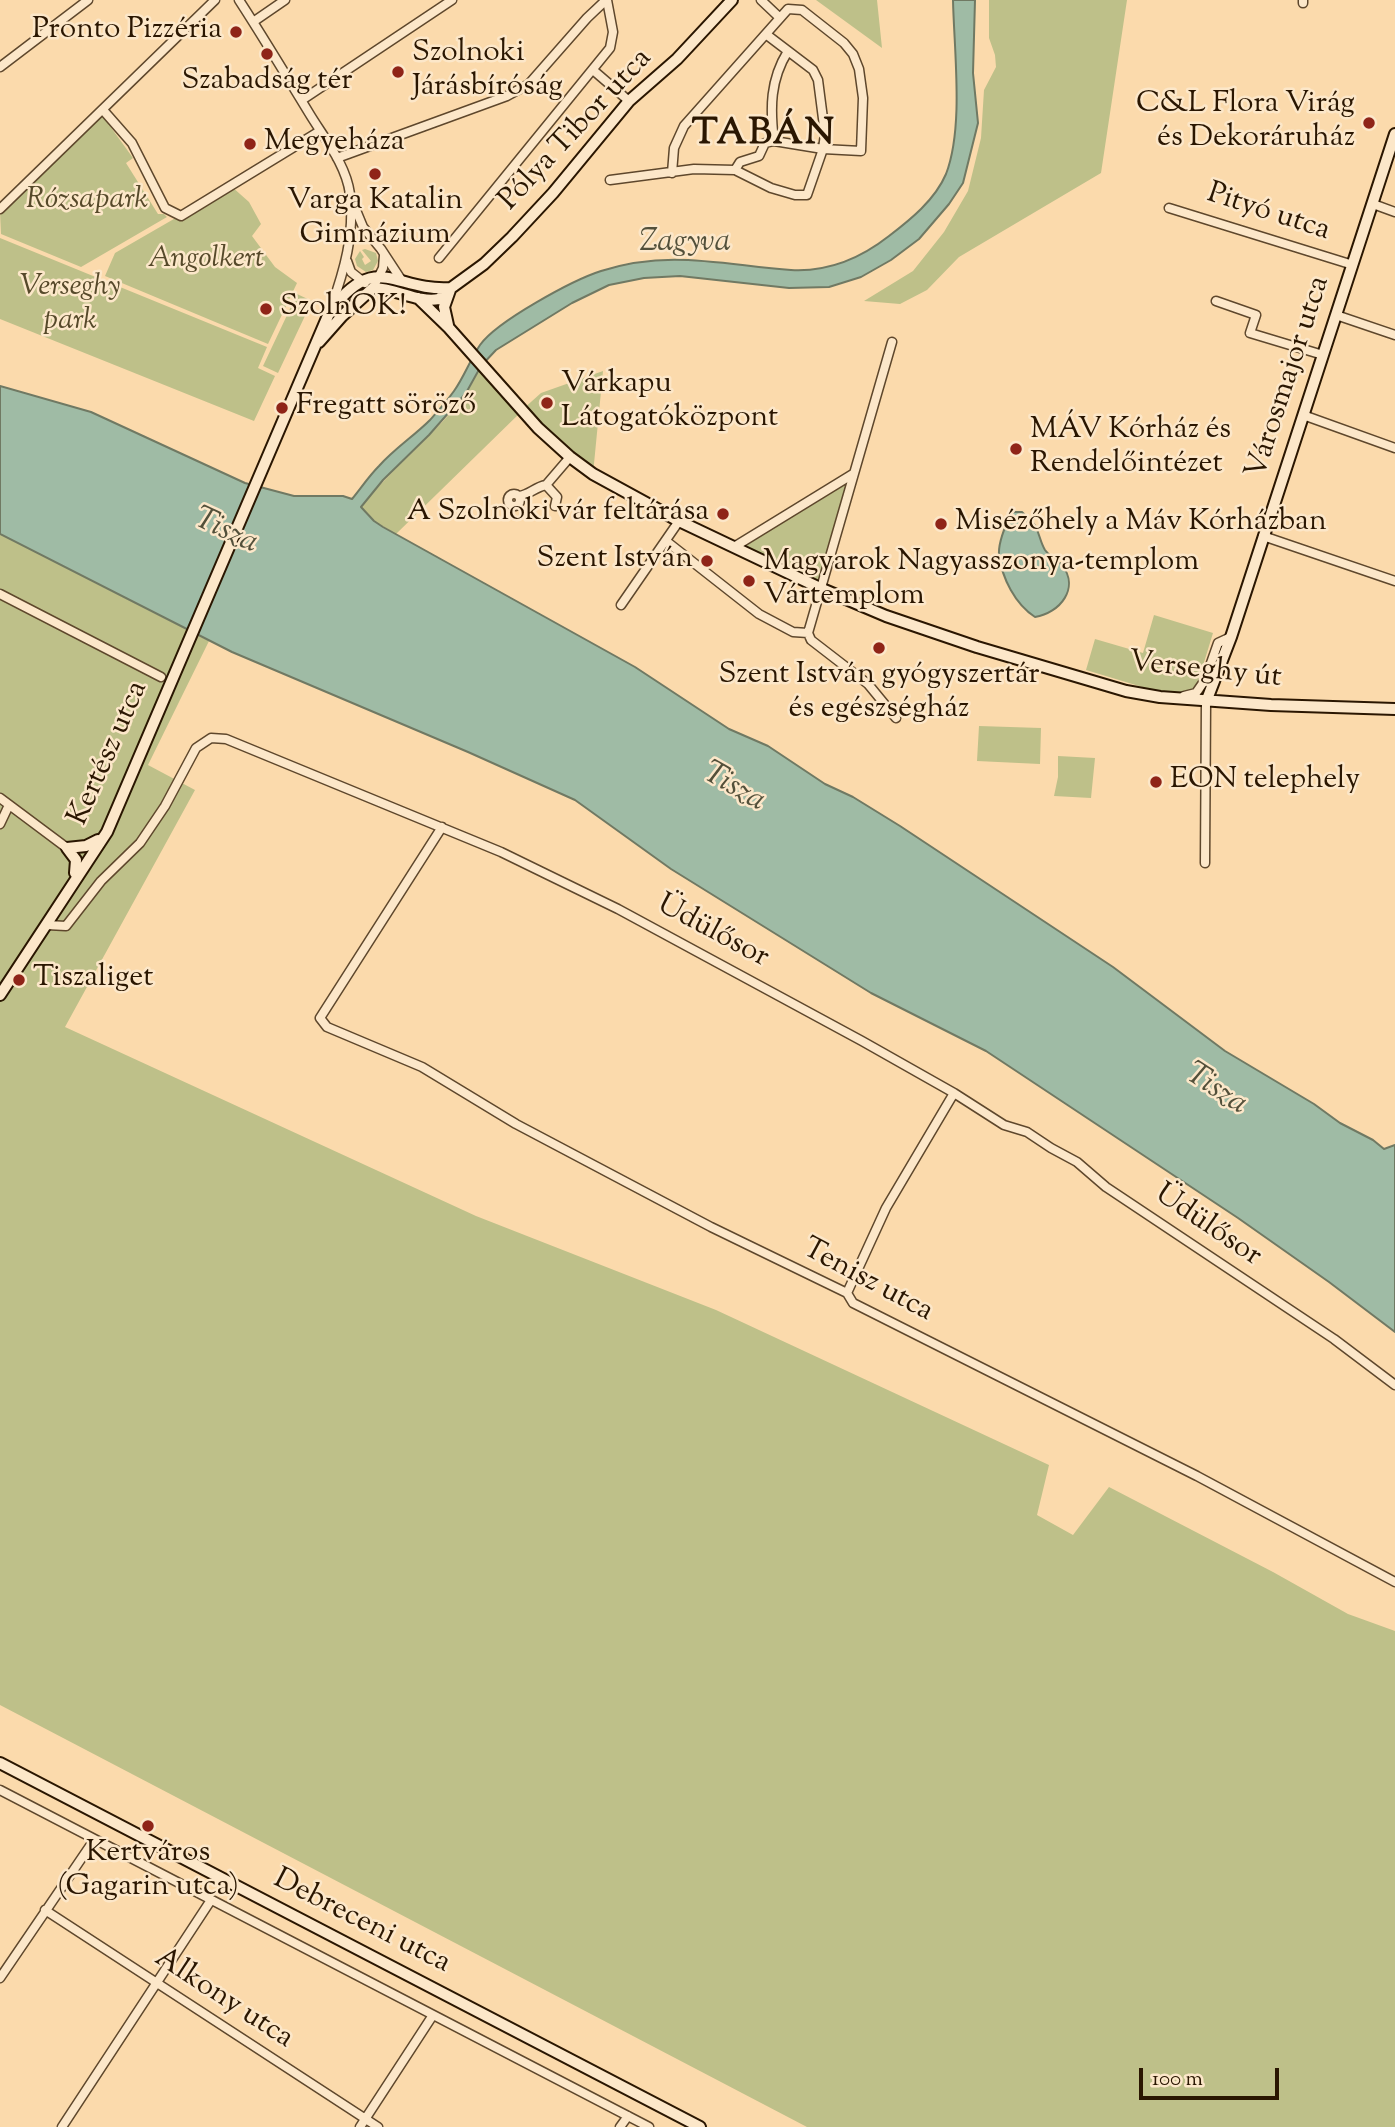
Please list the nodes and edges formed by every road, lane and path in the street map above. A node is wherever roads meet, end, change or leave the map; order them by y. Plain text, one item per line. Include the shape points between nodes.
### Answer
1 (88, 0) edge
2 (215, 0) edge
3 (239, 0) edge
4 (285, 0) edge
5 (452, 0) edge
6 (607, 0) edge
7 (722, 0) edge
8 (732, 0) edge
9 (761, 0) edge
10 (780, 18) junction
11 (714, 20) junction
12 (253, 22) junction
13 (767, 35) junction
14 (788, 51) junction
15 (0, 67) edge
16 (593, 70) junction
17 (302, 100) junction
18 (629, 101) junction
19 (103, 110) junction
20 (320, 131) junction
21 (1395, 134) edge
22 (774, 141) junction
23 (823, 149) junction
24 (337, 158) junction
25 (735, 170) junction
26 (673, 173) junction
27 (610, 180) dead end
28 (350, 193) junction
29 (1373, 204) junction
30 (1169, 208) dead end
31 (0, 209) edge
32 (1395, 212) edge
33 (384, 255) junction
34 (439, 258) dead end
35 (347, 261) junction
36 (1353, 265) junction
37 (378, 276) junction
38 (400, 278) junction
39 (368, 285) junction
40 (451, 288) junction
41 (425, 299) junction
42 (1216, 301) dead end
43 (330, 311) junction
44 (1336, 315) junction
45 (449, 328) junction
46 (1395, 335) edge
47 (892, 342) dead end
48 (314, 347) junction
49 (1323, 355) junction
50 (1303, 415) junction
51 (1395, 448) edge
52 (570, 457) junction
53 (853, 474) junction
54 (546, 485) junction
55 (519, 496) dead end
56 (555, 506) dead end
57 (679, 521) junction
58 (1263, 536) junction
59 (666, 541) junction
60 (734, 547) junction
61 (1395, 581) edge
62 (820, 588) junction
63 (0, 594) edge
64 (621, 605) dead end
65 (808, 633) junction
66 (1231, 637) junction
67 (161, 677) dead end
68 (1174, 699) junction
69 (1206, 702) junction
70 (1395, 709) edge
71 (896, 718) dead end
72 (0, 798) edge
73 (9, 805) junction
74 (0, 824) edge
75 (442, 827) junction
76 (103, 836) junction
77 (67, 848) junction
78 (88, 858) junction
79 (1205, 863) dead end
80 (70, 887) junction
81 (47, 925) junction
82 (0, 995) edge
83 (954, 1093) junction
84 (847, 1293) junction
85 (1395, 1385) edge
86 (1395, 1582) edge
87 (0, 1763) edge
88 (0, 1790) edge
89 (94, 1840) junction
90 (211, 1900) junction
91 (45, 1910) junction
92 (2, 1972) edge
93 (156, 1984) junction
94 (433, 2015) junction
95 (628, 2116) junction
96 (365, 2119) junction
97 (62, 2127) edge
98 (360, 2127) edge
99 (378, 2127) edge
100 (620, 2127) edge
101 (649, 2127) edge
102 (701, 2127) edge

1 - 15 street
2 - 19 street
3 - 12 street
4 - 12 street
5 - 17 street
6 - 16 street via 613,32 610,48
6 - 24 street via 529,84
7 - 11 main road
8 - 11 main road, Pólya Tibor utca
9 - 10 street
10 - 13 street
10 - 23 street via 788,9 802,10 844,43 859,69 861,151
11 - 18 main road, Pólya Tibor utca
12 - 17 street
13 - 14 street
13 - 26 street via 684,126 674,148
14 - 22 street via 771,92
14 - 23 street via 813,70 818,80
16 - 18 street
16 - 34 street
17 - 20 street
18 - 40 main road, Pólya Tibor utca via 512,237
19 - 20 street via 132,143 165,208 181,216
19 - 31 street
20 - 24 street
21 - 29 main road, Városmajor utca
22 - 23 street
22 - 25 street
23 - 25 street via 807,195 771,188
24 - 28 street
25 - 26 street
26 - 27 street
28 - 33 street via 363,227
28 - 35 street
29 - 32 street
29 - 36 main road, Városmajor utca
30 - 36 street, Pityó utca
33 - 37 street
33 - 38 street
35 - 39 street via 351,272
35 - 43 street
36 - 44 main road, Városmajor utca
37 - 38 main road
37 - 39 main road
38 - 40 main road via 428,288
38 - 41 main road, Verseghy út
39 - 41 main road
39 - 43 main road via 349,289
39 - 48 main road
40 - 41 main road, Pólya Tibor utca via 439,299
40 - 45 main road via 444,307
41 - 45 main road, Verseghy út
42 - 49 street via 1256,315 1250,333
43 - 48 main road
44 - 46 street
44 - 49 main road, Városmajor utca
45 - 52 main road, Verseghy út
47 - 53 street
48 - 76 main road, Kertész utca
49 - 50 main road, Városmajor utca
50 - 51 street
50 - 58 main road, Városmajor utca
52 - 54 street
52 - 57 main road, Verseghy út
53 - 60 street
53 - 62 street
54 - 55 street
54 - 56 street via 557,497
57 - 59 street
57 - 60 main road, Verseghy út
58 - 61 street
58 - 66 main road, Városmajor utca
59 - 64 street
59 - 65 street via 759,614 793,632
60 - 62 main road, Verseghy út
62 - 65 street
62 - 68 main road, Verseghy út via 977,647 1126,691
63 - 67 street
65 - 71 street via 868,684
66 - 68 street, Városmajor utca via 1218,643 1196,693
66 - 69 main road, Városmajor utca
68 - 69 main road, Verseghy út
69 - 70 main road, Verseghy út
69 - 79 street
72 - 73 street
73 - 74 street
73 - 77 street
75 - 81 street, Üdülősor via 235,742 205,739 140,843 101,881 66,926
75 - 83 street, Üdülősor via 618,909
75 - 84 street, Tenisz utca via 320,1018 327,1027 422,1068 541,1137
76 - 77 main road via 86,846
76 - 78 main road, Kertész utca
77 - 78 main road
77 - 80 main road via 76,860
78 - 80 main road, Kertész utca
80 - 81 main road, Kertész utca
81 - 82 main road, Kertész utca
83 - 84 street via 886,1208
83 - 85 street, Üdülősor via 1077,1162 1106,1187
84 - 86 street, Tenisz utca via 853,1303 1197,1476
87 - 102 main road, Debreceni utca
88 - 89 street, Debreceni utca
89 - 90 street, Debreceni utca
89 - 91 street
90 - 93 street
90 - 94 street, Debreceni utca
91 - 92 street
91 - 93 street, Alkony utca
93 - 96 street, Alkony utca
93 - 97 street
94 - 95 street, Debreceni utca
94 - 96 street
95 - 100 street
95 - 101 street, Debreceni utca
96 - 98 street
96 - 99 street, Alkony utca

